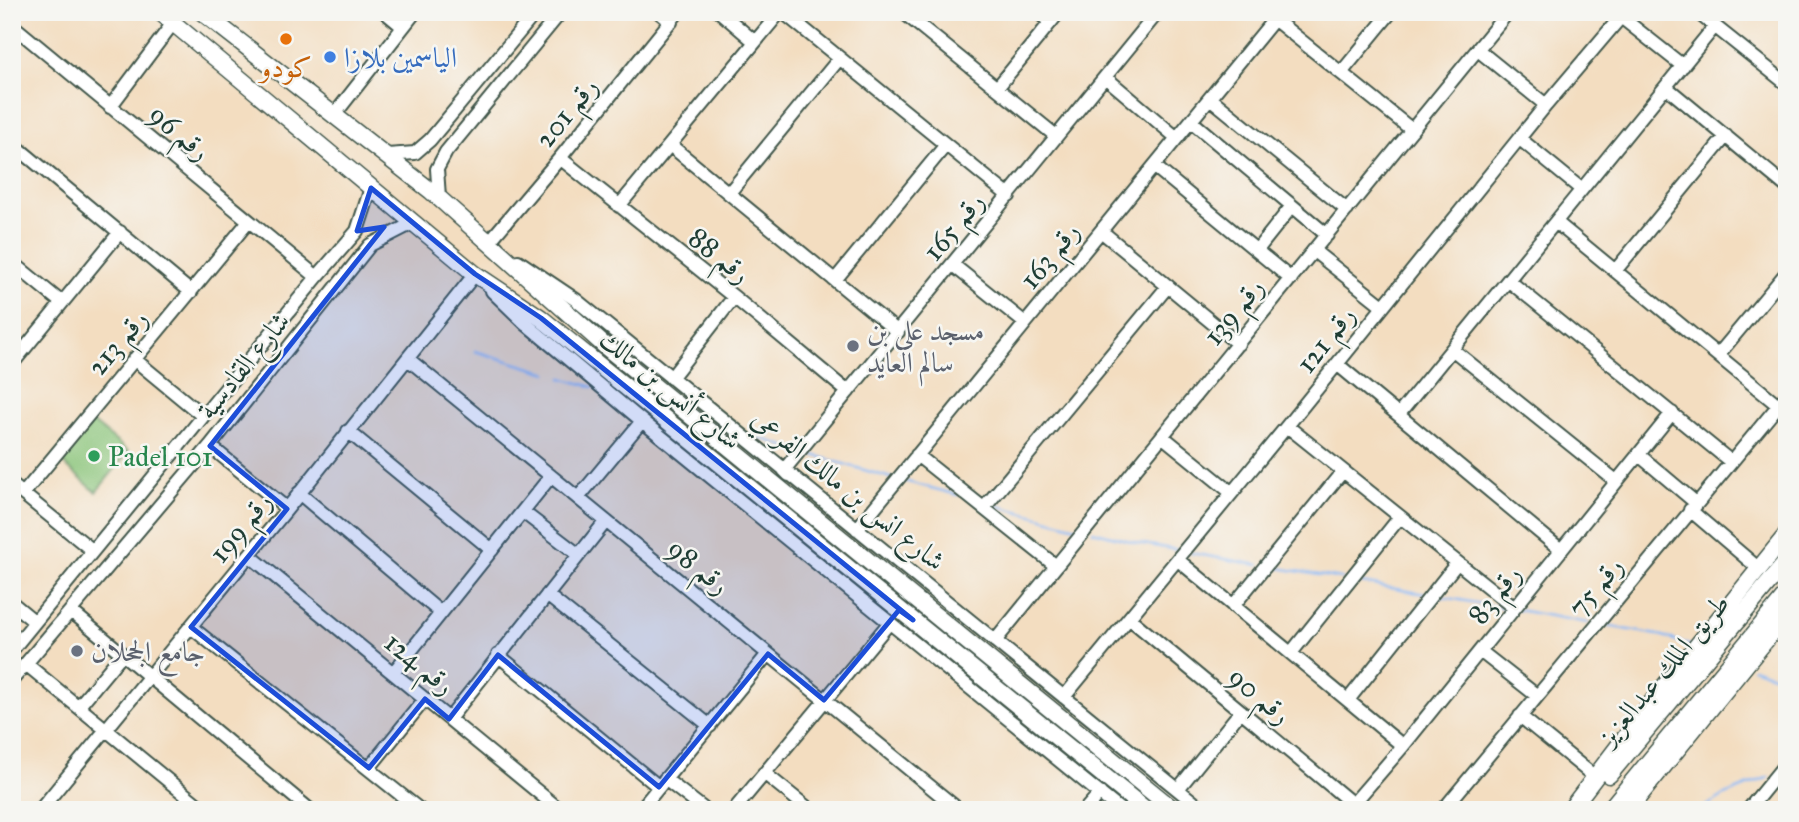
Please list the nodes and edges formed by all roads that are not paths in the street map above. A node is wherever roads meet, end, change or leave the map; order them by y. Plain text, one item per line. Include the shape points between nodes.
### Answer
1 (202, 12) edge
2 (385, 12) edge
3 (415, 12) edge
4 (536, 12) edge
5 (561, 12) edge
6 (659, 12) edge
7 (720, 12) edge
8 (782, 12) edge
9 (903, 12) edge
10 (1038, 12) edge
11 (1158, 12) edge
12 (1391, 12) edge
13 (1508, 12) edge
14 (1697, 12) edge
15 (1623, 15) edge
16 (164, 16) edge
17 (1277, 16) edge
18 (675, 17) edge
19 (1055, 17) edge
20 (12, 25) edge
21 (1715, 26) junction
22 (403, 27) junction
23 (755, 42) junction
24 (1478, 50) junction
25 (839, 59) junction
26 (1683, 66) junction
27 (1341, 72) junction
28 (1105, 77) junction
29 (1787, 84) edge
30 (1666, 87) junction
31 (997, 88) junction
32 (1210, 98) junction
33 (1546, 105) junction
34 (110, 107) junction
35 (335, 114) junction
36 (1191, 121) junction
37 (1412, 130) junction
38 (1056, 136) junction
39 (1726, 136) junction
40 (1177, 138) junction
41 (1520, 139) junction
42 (430, 140) junction
43 (12, 143) edge
44 (670, 145) junction
45 (945, 146) junction
46 (446, 152) junction
47 (387, 155) junction
48 (560, 158) junction
49 (1154, 166) junction
50 (1787, 187) edge
51 (371, 188) junction
52 (1581, 189) junction
53 (729, 193) junction
54 (1009, 196) junction
55 (439, 198) junction
56 (619, 206) junction
57 (1292, 206) junction
58 (1347, 210) junction
59 (249, 222) junction
60 (413, 223) junction
61 (1557, 223) junction
62 (357, 231) junction
63 (1101, 231) junction
64 (120, 232) junction
65 (1327, 235) junction
66 (489, 242) junction
67 (370, 245) junction
68 (1256, 250) junction
69 (1314, 251) junction
70 (12, 261) edge
71 (953, 264) junction
72 (1615, 271) junction
73 (1787, 272) edge
74 (475, 274) junction
75 (317, 277) junction
76 (1291, 279) junction
77 (835, 280) junction
78 (1508, 280) junction
79 (1168, 286) junction
80 (191, 292) junction
81 (734, 297) junction
82 (62, 303) junction
83 (1383, 306) junction
84 (1025, 323) junction
85 (898, 332) junction
86 (1238, 344) junction
87 (1452, 349) junction
88 (1718, 355) junction
89 (134, 359) junction
90 (408, 359) junction
91 (12, 364) edge
92 (1337, 364) junction
93 (671, 378) junction
94 (848, 392) junction
95 (1783, 400) edge
96 (1672, 413) junction
97 (1399, 414) junction
98 (203, 416) junction
99 (642, 421) junction
100 (1287, 426) junction
101 (348, 432) junction
102 (1163, 436) junction
103 (209, 446) junction
104 (917, 455) junction
105 (1639, 455) junction
106 (1730, 461) junction
107 (784, 470) junction
108 (1343, 471) junction
109 (551, 477) junction
110 (1616, 481) junction
111 (12, 485) edge
112 (730, 493) junction
113 (1232, 493) junction
114 (23, 494) junction
115 (299, 494) junction
116 (578, 498) junction
117 (1693, 507) junction
118 (984, 508) junction
119 (287, 509) junction
120 (523, 512) junction
121 (1401, 517) junction
122 (606, 521) junction
123 (856, 529) junction
124 (1787, 534) edge
125 (492, 550) junction
126 (1561, 550) junction
127 (93, 551) junction
128 (248, 555) junction
129 (579, 555) junction
130 (1178, 559) junction
131 (1787, 561) edge
132 (1457, 563) junction
133 (1056, 566) junction
134 (1758, 568) junction
135 (1787, 594) edge
136 (547, 595) junction
137 (915, 599) junction
138 (12, 603) edge
139 (1233, 606) junction
140 (1513, 607) junction
141 (71, 611) dead end
142 (441, 613) junction
143 (1787, 614) edge
144 (1129, 618) junction
145 (913, 620) junction
146 (35, 622) junction
147 (890, 622) junction
148 (191, 627) junction
149 (995, 641) junction
150 (12, 650) edge
151 (1480, 651) junction
152 (1291, 653) junction
153 (122, 654) junction
154 (768, 654) junction
155 (498, 655) junction
156 (26, 664) junction
157 (393, 673) junction
158 (149, 677) junction
159 (12, 680) edge
160 (1536, 695) junction
161 (1064, 697) junction
162 (425, 699) junction
163 (824, 700) junction
164 (1348, 700) junction
165 (79, 706) junction
166 (1241, 711) junction
167 (1520, 716) junction
168 (449, 719) junction
169 (710, 726) junction
170 (107, 729) junction
171 (1403, 746) junction
172 (1787, 762) edge
173 (369, 768) junction
174 (765, 772) junction
175 (1595, 777) junction
176 (1782, 777) edge
177 (662, 783) junction
178 (1178, 789) junction
179 (1100, 793) junction
180 (48, 807) edge
181 (1356, 807) edge
182 (1631, 809) edge
183 (204, 810) edge
184 (310, 810) edge
185 (419, 810) edge
186 (560, 810) edge
187 (640, 810) edge
188 (705, 810) edge
189 (734, 810) edge
190 (810, 810) edge
191 (959, 810) edge
192 (1086, 810) edge
193 (1120, 810) edge
194 (1146, 810) edge
195 (1174, 810) edge
196 (1203, 810) edge
197 (1443, 810) edge
198 (1568, 810) edge
199 (1580, 810) edge
200 (1609, 810) edge
201 (1748, 810) edge

1 - 35 main road, شارع أنس بن مالك
2 - 22 street
3 - 22 street
4 - 42 street
5 - 46 street
6 - 18 street
7 - 23 street
8 - 23 street
8 - 25 street
9 - 31 street
10 - 19 street
11 - 28 street, رقم 165
12 - 27 street
13 - 24 street, رقم 139
14 - 21 street
15 - 26 street
15 - 33 street, رقم 121
16 - 34 street
16 - 51 main road, شارع أنس بن مالك
17 - 27 street
17 - 32 street, رقم 163
18 - 48 street, رقم 201
19 - 31 street
20 - 34 street, رقم 96
21 - 26 street
21 - 29 street
22 - 35 street
23 - 44 street
24 - 33 street
24 - 37 street, رقم 139
25 - 45 street
25 - 53 street
26 - 30 street
27 - 37 street
28 - 38 street, رقم 165
28 - 40 street
30 - 39 street
30 - 52 street
31 - 38 street
32 - 36 street, رقم 163
32 - 58 street
33 - 41 street, رقم 121
34 - 59 street, رقم 96
35 - 47 main road, شارع أنس بن مالك
36 - 40 street, رقم 163
36 - 57 street
37 - 58 street, رقم 139
38 - 54 street, رقم 165
39 - 50 street
39 - 72 street
40 - 49 street, رقم 163
41 - 52 street
41 - 83 street, رقم 121
42 - 46 street via 426,149 432,158
42 - 47 street via 415,153
43 - 64 street
44 - 53 street
44 - 56 street
45 - 54 street
45 - 77 street
46 - 55 street via 437,169
47 - 55 main road, شارع أنس بن مالك
48 - 56 street, رقم 88
48 - 66 street, رقم 201
49 - 63 street, رقم 163
49 - 68 street
51 - 60 main road, شارع أنس بن مالك
51 - 62 street, شارع القادسية
52 - 61 street
53 - 77 street
54 - 71 street, رقم 165
55 - 66 main road, شارع أنس بن مالك
56 - 81 street, رقم 88
57 - 65 street
57 - 68 street
58 - 65 street, رقم 139
59 - 75 street, رقم 96
59 - 80 street, رقم 213
60 - 67 street, شارع القادسية
60 - 74 main road, شارع أنس بن مالك
61 - 72 street
61 - 78 street
62 - 67 street via 366,233
62 - 75 street, شارع القادسية
63 - 79 street
63 - 84 street, رقم 163
64 - 80 street
64 - 82 street
65 - 69 street, رقم 139
66 - 93 street, شارع انس بن مالك الفرعي via 576,300
66 - 137 main road, شارع أنس بن مالك via 605,346
67 - 103 street, شارع القادسية
68 - 76 street
69 - 76 street, رقم 139
69 - 83 street
70 - 82 street
71 - 84 street
71 - 85 street, رقم 165
72 - 88 street
73 - 88 street
74 - 90 street, رقم 199
74 - 99 street via 525,323
74 - 145 main road, شارع أنس بن مالك via 541,318
75 - 98 street, شارع القادسية
76 - 86 street, رقم 139
77 - 85 street
78 - 87 street
78 - 96 street
79 - 86 street
79 - 118 street
80 - 89 street, رقم 213
81 - 93 street
81 - 94 street, رقم 88
82 - 91 street
83 - 92 street, رقم 121
84 - 104 street, رقم 163
85 - 94 street, رقم 165
86 - 102 street, رقم 139
87 - 97 street
87 - 110 street
88 - 95 street
89 - 98 street
89 - 114 street, رقم 213
90 - 101 street, رقم 199
90 - 109 street, رقم 98
92 - 97 street
92 - 100 street, رقم 121
93 - 107 street, شارع انس بن مالك الفرعي
94 - 107 street, رقم 165
95 - 106 street, رقم 75
96 - 105 street, رقم 83
96 - 106 street
97 - 126 street
98 - 127 street, شارع القادسية
99 - 112 street
99 - 116 street
100 - 108 street
100 - 113 street, رقم 121
101 - 115 street, رقم 199
101 - 125 street
102 - 113 street
102 - 133 street, رقم 139
103 - 119 street
103 - 156 street, شارع القادسية
104 - 118 street
104 - 123 street, رقم 163
105 - 110 street, رقم 83
105 - 117 street
106 - 117 street, رقم 75
107 - 123 street, شارع انس بن مالك الفرعي
107 - 137 street
108 - 121 street
108 - 139 street
109 - 116 street, رقم 98
109 - 120 street
110 - 126 street, رقم 83
111 - 114 street
112 - 145 street
112 - 147 street
113 - 130 street, رقم 121
114 - 127 street
115 - 119 street, رقم 199
115 - 142 street
116 - 122 street, رقم 98
117 - 134 street
117 - 160 street, رقم 75
118 - 133 street
119 - 128 street, رقم 199
120 - 125 street
120 - 129 street
121 - 132 street
121 - 152 street
122 - 129 street
122 - 154 street, رقم 98
123 - 149 street, شارع انس بن مالك الفرعي
124 - 134 main road
125 - 142 street
126 - 140 street, رقم 83
127 - 146 street, شارع القادسية
128 - 148 street, رقم 199
128 - 157 street, رقم 124
129 - 136 street
130 - 139 street
130 - 144 street, رقم 121
131 - 199 main road, طريق الملك عبدالعزيز
132 - 140 street
132 - 164 street
133 - 149 street, رقم 139
134 - 175 main road
135 - 200 main road, طريق الملك عبدالعزيز
136 - 155 street
136 - 169 street
137 - 195 main road, شارع أنس بن مالك
138 - 146 street
139 - 152 street
140 - 151 street, رقم 83
141 - 153 street
142 - 157 street
143 - 182 main road
144 - 161 street, رقم 121
144 - 166 street, رقم 90
145 - 194 main road, شارع أنس بن مالك
146 - 150 street, شارع القادسية
147 - 163 street
147 - 179 street
148 - 158 street, رقم 199
148 - 173 street
149 - 161 street, شارع انس بن مالك الفرعي
151 - 160 street
151 - 171 street, رقم 83
152 - 164 street
153 - 158 street
153 - 165 street
154 - 163 street, رقم 98
154 - 169 street
155 - 168 street
155 - 177 street
156 - 159 street, شارع القادسية
156 - 165 street
157 - 162 street, رقم 124
158 - 170 street, رقم 199
158 - 184 street
160 - 167 street, رقم 75
161 - 178 street, شارع انس بن مالك الفرعي
162 - 168 street, رقم 124
162 - 173 street
163 - 174 street
163 - 191 street, رقم 98
164 - 171 street
165 - 170 street
166 - 178 street
166 - 181 street, رقم 90
167 - 175 street
167 - 197 street, رقم 75
168 - 186 street, رقم 124
169 - 177 street
170 - 180 street, رقم 199
170 - 183 street
171 - 181 street, رقم 83
172 - 176 street
173 - 185 street
174 - 189 street
174 - 190 street
175 - 198 main road
176 - 201 street
177 - 187 street
177 - 188 street
178 - 196 street, شارع انس بن مالك الفرعي
179 - 192 street
179 - 193 street

